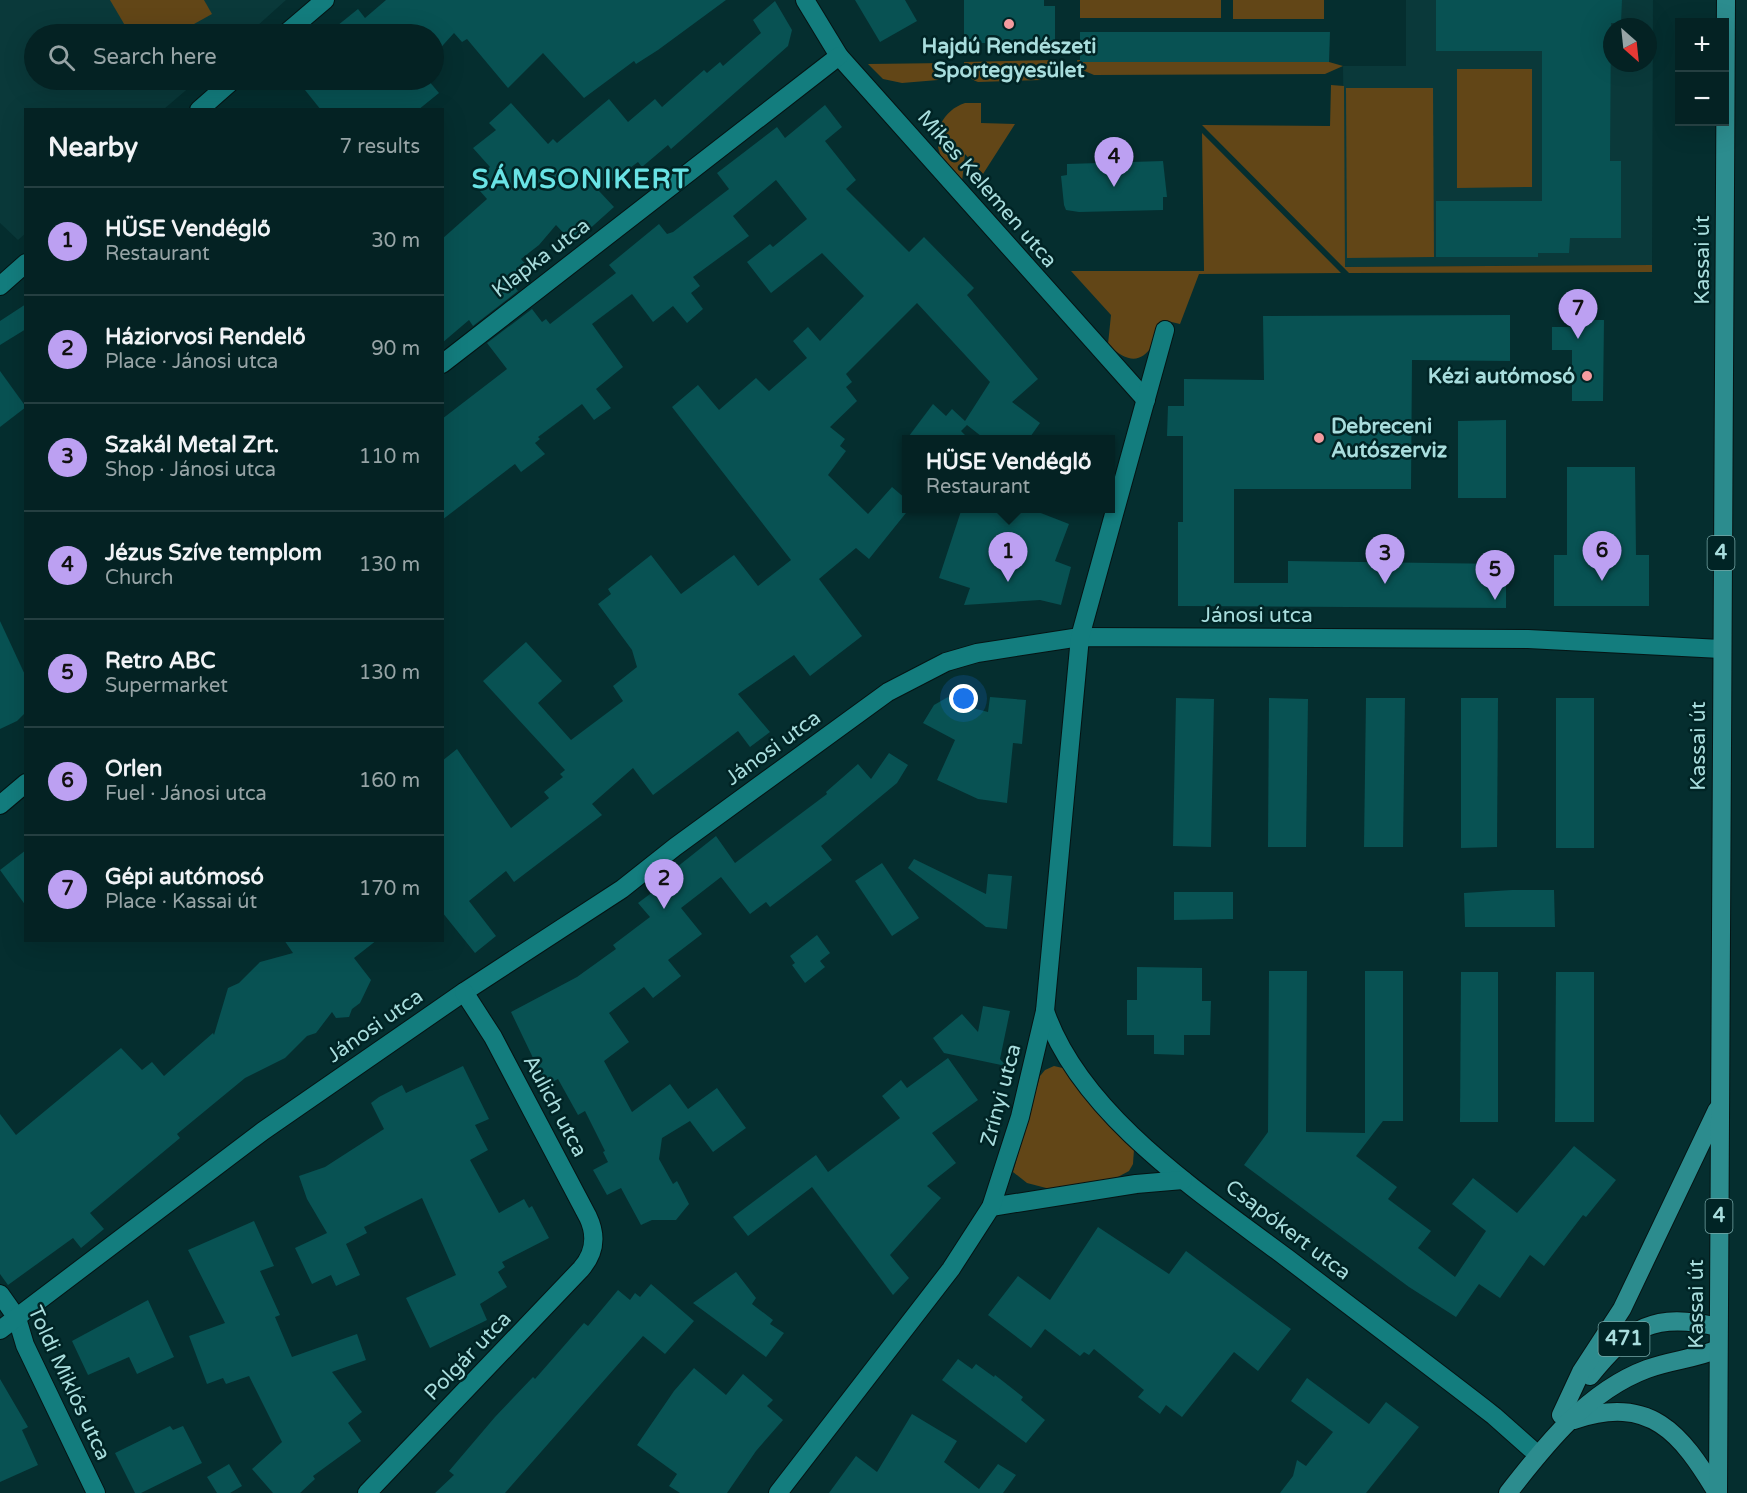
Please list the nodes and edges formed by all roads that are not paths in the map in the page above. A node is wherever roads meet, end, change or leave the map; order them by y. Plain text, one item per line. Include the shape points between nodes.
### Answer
1 (325, 0) edge
2 (805, 0) edge
3 (1726, 0) edge
4 (297, 24) edge
5 (839, 56) junction
6 (222, 90) edge
7 (201, 108) edge
8 (24, 265) edge
9 (0, 286) edge
10 (1165, 330) dead end
11 (444, 362) edge
12 (1146, 400) junction
13 (1115, 511) edge
14 (1115, 513) edge
15 (1080, 637) junction
16 (1721, 649) junction
17 (24, 785) edge
18 (0, 805) edge
19 (464, 992) junction
20 (1045, 1011) junction
21 (1719, 1105) junction
22 (1183, 1180) junction
23 (991, 1207) junction
24 (594, 1246) joint
25 (0, 1294) edge
26 (17, 1318) junction
27 (1718, 1327) junction
28 (0, 1330) edge
29 (1718, 1348) junction
30 (1565, 1418) junction
31 (1538, 1455) junction
32 (96, 1493) edge
33 (367, 1493) edge
34 (778, 1493) edge
35 (1508, 1493) edge
36 (1717, 1493) edge

1 - 4 street
2 - 5 street, Mikes Kelemen utca
3 - 16 main road, Kassai út / 4
5 - 11 street, Klapka utca
5 - 12 street, Mikes Kelemen utca
6 - 7 street
8 - 9 street
10 - 12 street
12 - 13 street
14 - 15 street
15 - 16 street, Jánosi utca via 1528,639
15 - 19 street, Jánosi utca via 977,653 916,676 740,799 622,889
15 - 20 street, Zrínyi utca
16 - 21 main road, Kassai út / 4
17 - 18 street
19 - 24 street, Aulich utca via 493,1037 588,1217
19 - 26 street, Jánosi utca via 263,1131
20 - 22 street, Csapókert utca via 1061,1048 1083,1078 1137,1139
20 - 23 street, Zrínyi utca via 1020,1117
21 - 27 main road, Kassai út / 4
21 - 30 main road via 1622,1309 1581,1372
22 - 23 street
22 - 31 street, Csapókert utca via 1494,1416
23 - 34 street, Zrínyi utca via 951,1269
24 - 33 street, Polgár utca via 581,1269
25 - 26 street, Toldi Miklós utca
26 - 28 street, Jánosi utca
26 - 32 street, Toldi Miklós utca via 25,1345
27 - 29 main road, Kassai út / 4
27 - 30 main road, 471 via 1684,1321 1639,1328 1599,1364
29 - 30 main road, 471 via 1634,1375
29 - 36 main road, Kassai út / 4
30 - 31 main road, 471
30 - 36 main road via 1624,1412 1656,1421 1683,1442
31 - 35 main road, 471

